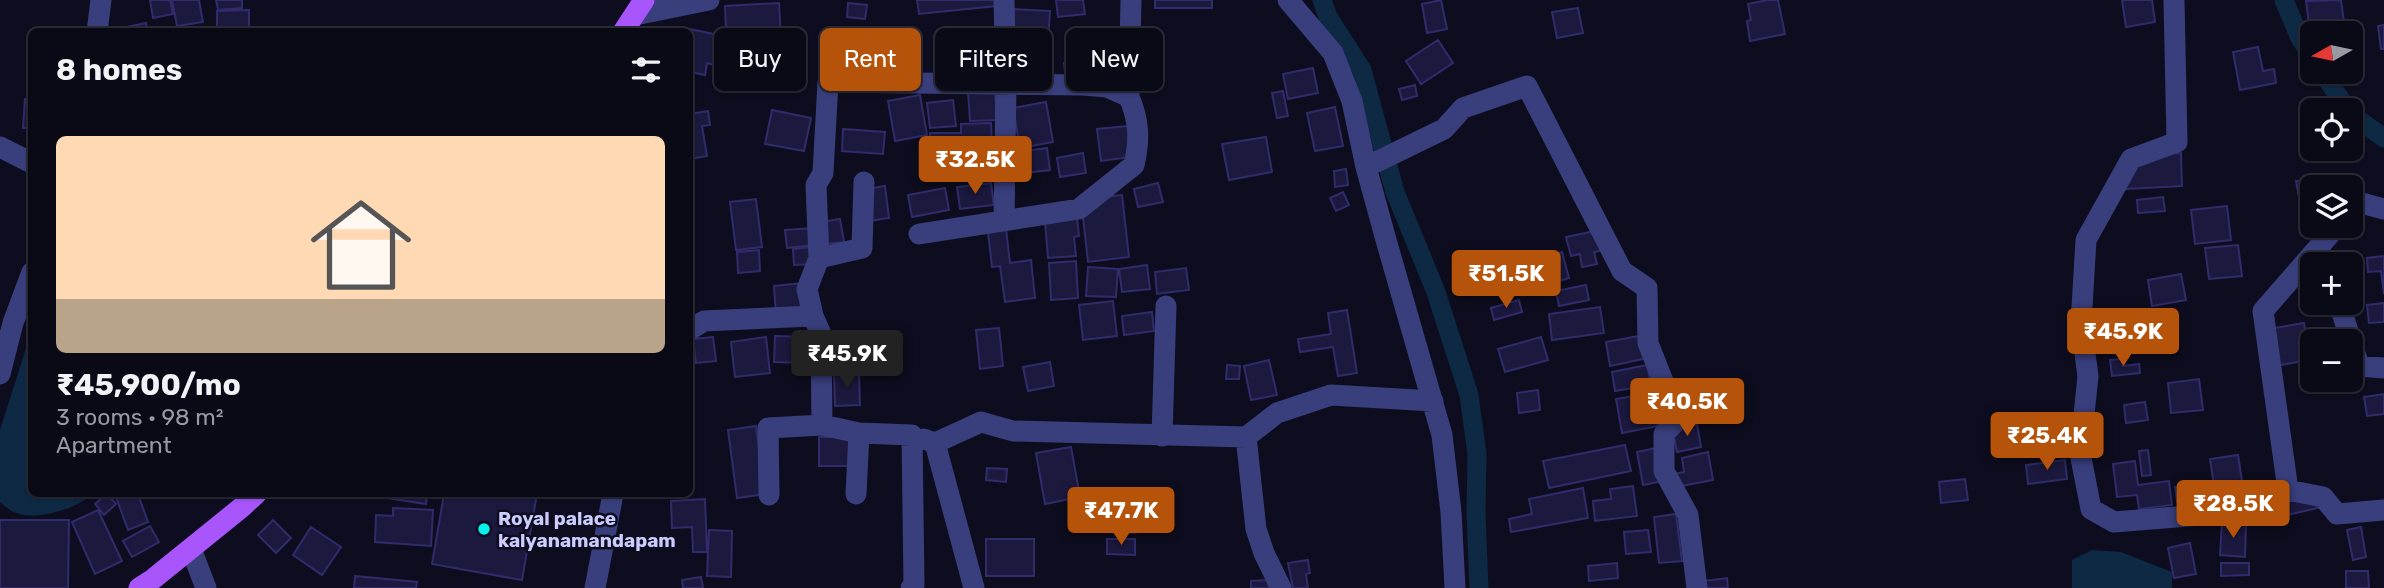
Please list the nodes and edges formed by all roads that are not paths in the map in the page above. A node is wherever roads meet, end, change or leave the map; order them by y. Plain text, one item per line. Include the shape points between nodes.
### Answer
1 (101, 0) edge
2 (709, 0) edge
3 (1004, 0) edge
4 (1131, 0) edge
5 (1288, 0) edge
6 (2174, 0) edge
7 (634, 16) edge
8 (98, 28) edge
9 (1005, 28) edge
10 (935, 84) edge
11 (1052, 86) edge
12 (1006, 91) edge
13 (1129, 97) junction
14 (0, 147) edge
15 (28, 161) edge
16 (1375, 162) junction
17 (864, 182) dead end
18 (2363, 203) edge
19 (2384, 209) edge
20 (1004, 221) junction
21 (919, 234) dead end
22 (819, 258) junction
23 (2300, 276) edge
24 (28, 283) edge
25 (1167, 306) dead end
26 (2343, 315) edge
27 (813, 316) junction
28 (693, 328) edge
29 (2384, 368) edge
30 (0, 373) edge
31 (1433, 401) junction
32 (822, 425) junction
33 (859, 433) junction
34 (912, 435) junction
35 (1162, 436) junction
36 (1245, 437) junction
37 (935, 443) junction
38 (2288, 490) junction
39 (856, 494) dead end
40 (769, 495) dead end
41 (253, 497) edge
42 (611, 497) edge
43 (2384, 510) edge
44 (191, 549) junction
45 (139, 588) edge
46 (206, 588) edge
47 (595, 588) edge
48 (911, 588) edge
49 (974, 588) edge
50 (1281, 588) edge
51 (1455, 588) edge
52 (1697, 588) edge

1 - 8 street
2 - 7 street
3 - 9 street
4 - 13 street
5 - 16 street via 1333,53
6 - 38 street via 2177,142 2131,159 2086,240 2081,324 2088,376 2080,453 2091,509 2114,522 2263,510
10 - 22 street via 828,82 823,173 816,185
11 - 13 street via 1107,87
12 - 20 street
13 - 20 street via 1139,136 1134,165 1079,209
14 - 15 street
16 - 31 street
16 - 52 street via 1444,129 1463,108 1527,86 1622,271 1647,288 1648,343 1678,419 1664,435 1664,471 1688,515
17 - 22 street via 862,248
18 - 19 street
20 - 21 street
22 - 27 street via 807,289
23 - 38 street via 2263,311
24 - 30 street
25 - 35 street
26 - 29 street via 2359,366
27 - 28 street via 704,321
27 - 32 street via 821,334
31 - 36 street via 1331,395 1277,413
31 - 51 street via 1442,435
32 - 33 street
32 - 40 street via 768,428
33 - 34 street
33 - 39 street
34 - 37 street
34 - 48 street
35 - 36 street
35 - 37 street via 1013,431 981,422
36 - 50 street via 1256,529
37 - 49 street
38 - 43 street via 2323,497 2337,514
41 - 44 main road
42 - 47 street
44 - 45 main road
44 - 46 street

